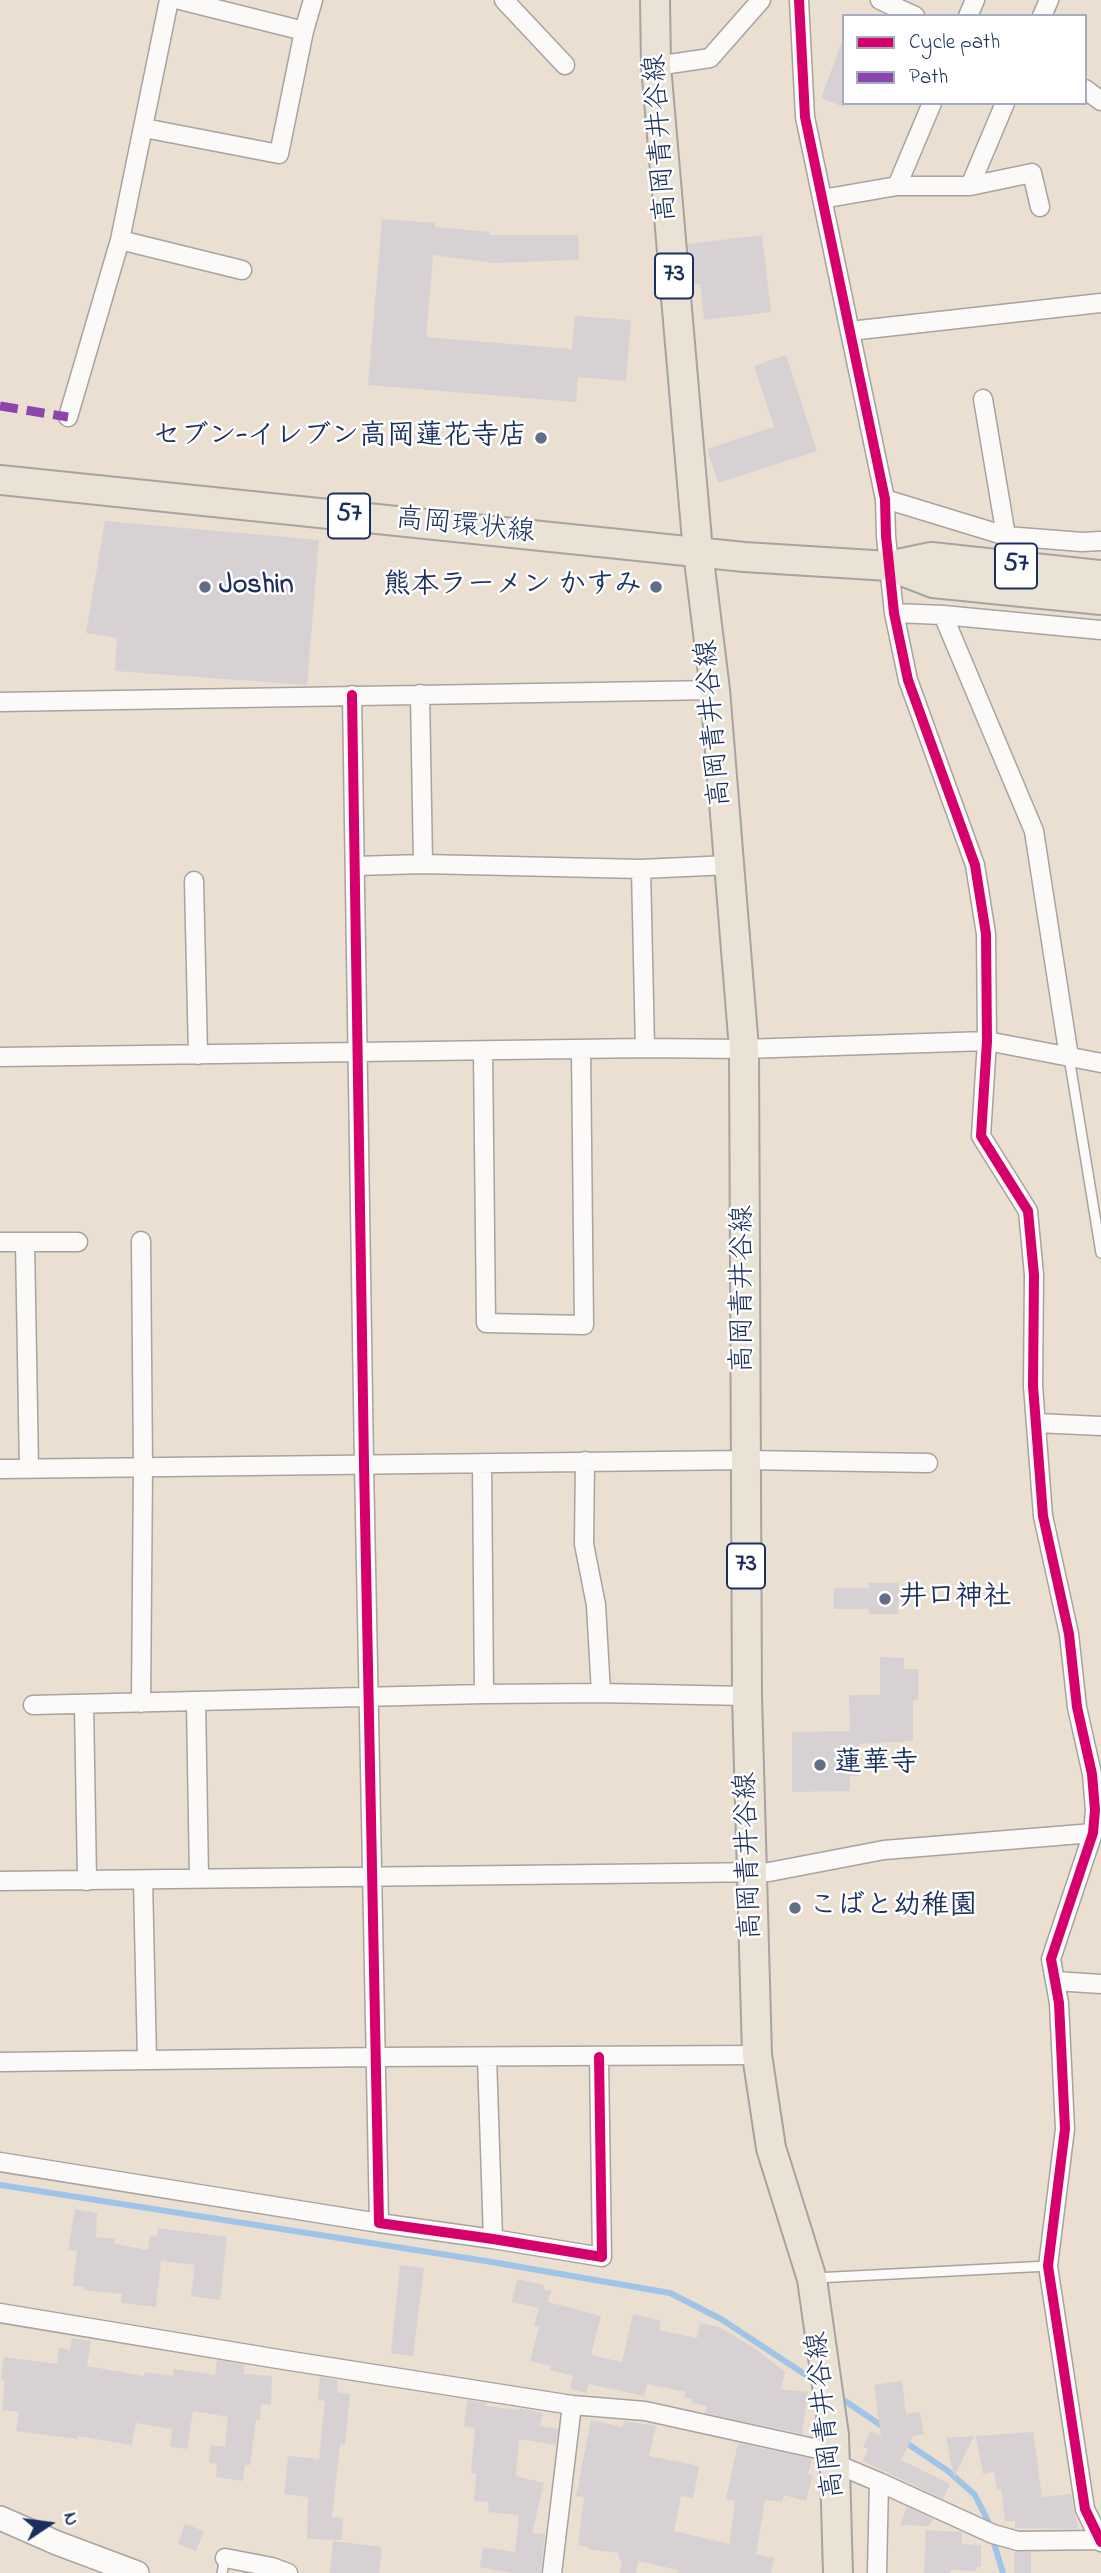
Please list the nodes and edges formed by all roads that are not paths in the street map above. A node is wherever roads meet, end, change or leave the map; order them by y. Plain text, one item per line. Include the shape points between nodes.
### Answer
1 (169, 0) edge
2 (180, 0) edge
3 (313, 0) edge
4 (504, 0) edge
5 (655, 0) edge
6 (761, 0) edge
7 (799, 0) edge
8 (880, 0) edge
9 (911, 14) edge
10 (304, 31) junction
11 (565, 65) dead end
12 (656, 66) junction
13 (931, 105) edge
14 (1004, 105) edge
15 (144, 128) junction
16 (897, 186) junction
17 (970, 186) junction
18 (822, 199) junction
19 (1040, 208) dead end
20 (120, 240) junction
21 (242, 270) dead end
22 (1101, 303) edge
23 (850, 331) junction
24 (983, 399) dead end
25 (68, 417) dead end
26 (0, 480) edge
27 (885, 499) junction
28 (1006, 536) junction
29 (1101, 541) edge
30 (698, 552) junction
31 (889, 566) junction
32 (932, 570) junction
33 (1101, 575) edge
34 (1101, 600) edge
35 (894, 613) junction
36 (943, 615) junction
37 (1101, 629) edge
38 (715, 690) junction
39 (420, 694) junction
40 (352, 695) junction
41 (0, 702) edge
42 (423, 864) junction
43 (729, 865) junction
44 (355, 866) junction
45 (641, 869) junction
46 (194, 881) dead end
47 (987, 1041) junction
48 (645, 1048) junction
49 (744, 1049) junction
50 (581, 1050) junction
51 (483, 1052) junction
52 (357, 1053) junction
53 (198, 1055) junction
54 (0, 1057) edge
55 (1069, 1057) junction
56 (1101, 1063) edge
57 (141, 1241) dead end
58 (0, 1242) edge
59 (25, 1242) junction
60 (78, 1242) dead end
61 (1101, 1253) edge
62 (1036, 1423) junction
63 (1101, 1426) edge
64 (746, 1460) junction
65 (585, 1461) junction
66 (482, 1463) junction
67 (928, 1463) dead end
68 (364, 1464) junction
69 (144, 1467) junction
70 (0, 1469) edge
71 (29, 1469) junction
72 (601, 1693) junction
73 (484, 1694) junction
74 (747, 1696) junction
75 (369, 1698) junction
76 (196, 1701) junction
77 (141, 1703) junction
78 (84, 1704) junction
79 (33, 1705) dead end
80 (1093, 1833) junction
81 (751, 1873) junction
82 (199, 1878) junction
83 (372, 1878) junction
84 (143, 1880) junction
85 (0, 1881) edge
86 (87, 1881) junction
87 (1055, 1980) junction
88 (1101, 1984) edge
89 (757, 2055) junction
90 (375, 2056) junction
91 (487, 2057) junction
92 (599, 2057) junction
93 (147, 2060) junction
94 (0, 2062) edge
95 (0, 2162) edge
96 (380, 2223) junction
97 (493, 2239) junction
98 (1048, 2266) junction
99 (812, 2279) junction
100 (0, 2313) edge
101 (572, 2404) junction
102 (836, 2459) junction
103 (879, 2483) junction
104 (0, 2518) edge
105 (1100, 2541) edge
106 (223, 2565) edge
107 (137, 2573) edge
108 (288, 2573) edge
109 (552, 2573) edge
110 (838, 2573) edge
111 (877, 2573) edge

1 - 15 street
2 - 10 street
3 - 10 street
4 - 11 street
5 - 12 main road, 高岡青井谷線 / 73
6 - 12 street via 710,58
7 - 18 street via 805,117
8 - 9 street
10 - 15 street via 279,154
12 - 30 main road, 高岡青井谷線 / 73
13 - 16 street
14 - 17 street
15 - 20 street
16 - 17 street
16 - 18 street
17 - 19 street via 1032,173
18 - 23 street
20 - 21 street
20 - 25 street
22 - 23 street
23 - 27 street
24 - 28 street
26 - 30 main road, 高岡環状線 / 57
27 - 28 street
27 - 31 street
28 - 29 street
30 - 31 main road, 高岡環状線 / 57
30 - 38 main road, 高岡青井谷線 / 73
31 - 32 main road, 高岡環状線 / 57
31 - 35 street
32 - 33 main road, 高岡環状線 / 57
32 - 34 main road, 高岡環状線 / 57
35 - 36 street
35 - 47 street via 908,680 975,865 986,934
36 - 37 street
36 - 55 street via 1034,831
38 - 39 street
38 - 43 main road, 高岡青井谷線 / 73
39 - 40 street
39 - 42 street
40 - 41 street
40 - 44 street
42 - 44 street
42 - 45 street
43 - 45 street
43 - 49 main road, 高岡青井谷線 / 73
44 - 52 street
45 - 48 street
46 - 53 street
47 - 49 street
47 - 55 street
47 - 62 street via 981,1136 1028,1211 1034,1275
48 - 49 street
48 - 50 street
49 - 64 main road, 高岡青井谷線 / 73
50 - 51 street
50 - 51 street via 584,1325 486,1323
51 - 52 street
52 - 53 street
52 - 68 street
53 - 54 street
55 - 56 street
55 - 61 lane
57 - 69 street
58 - 59 street
59 - 60 street
59 - 71 street
62 - 63 street
62 - 80 street via 1043,1516 1069,1634 1077,1707 1092,1774
64 - 65 street
64 - 67 street
64 - 74 main road, 高岡青井谷線 / 73
65 - 66 street
65 - 72 street via 584,1544 597,1605
66 - 68 street
66 - 73 street
68 - 69 street
68 - 75 street
69 - 71 street
69 - 77 street
70 - 71 street
72 - 73 street
72 - 74 street
73 - 75 street
74 - 81 main road, 高岡青井谷線 / 73
75 - 76 street
75 - 83 street
76 - 77 street
76 - 82 street
77 - 78 street
78 - 79 street
78 - 86 street
80 - 81 street via 884,1850
80 - 87 street via 1051,1959
81 - 83 street
81 - 89 main road, 高岡青井谷線 / 73
82 - 83 street
82 - 84 street
83 - 90 street
84 - 86 street
84 - 93 street
85 - 86 street
87 - 88 street
87 - 98 street via 1065,2129
89 - 92 street
89 - 99 main road, 高岡青井谷線 / 73 via 771,2148
90 - 91 street
90 - 93 street
90 - 96 street
91 - 92 street
91 - 97 street
92 - 97 street via 602,2258
93 - 94 street
95 - 96 street
96 - 97 street
98 - 99 lane
98 - 105 street via 1085,2509
99 - 102 main road, 高岡青井谷線 / 73
100 - 101 street
101 - 102 street via 645,2411
101 - 109 street
102 - 103 street
102 - 110 main road, 高岡青井谷線 / 73
103 - 105 street via 1018,2542
103 - 111 street
104 - 107 street
106 - 108 street via 271,2567

